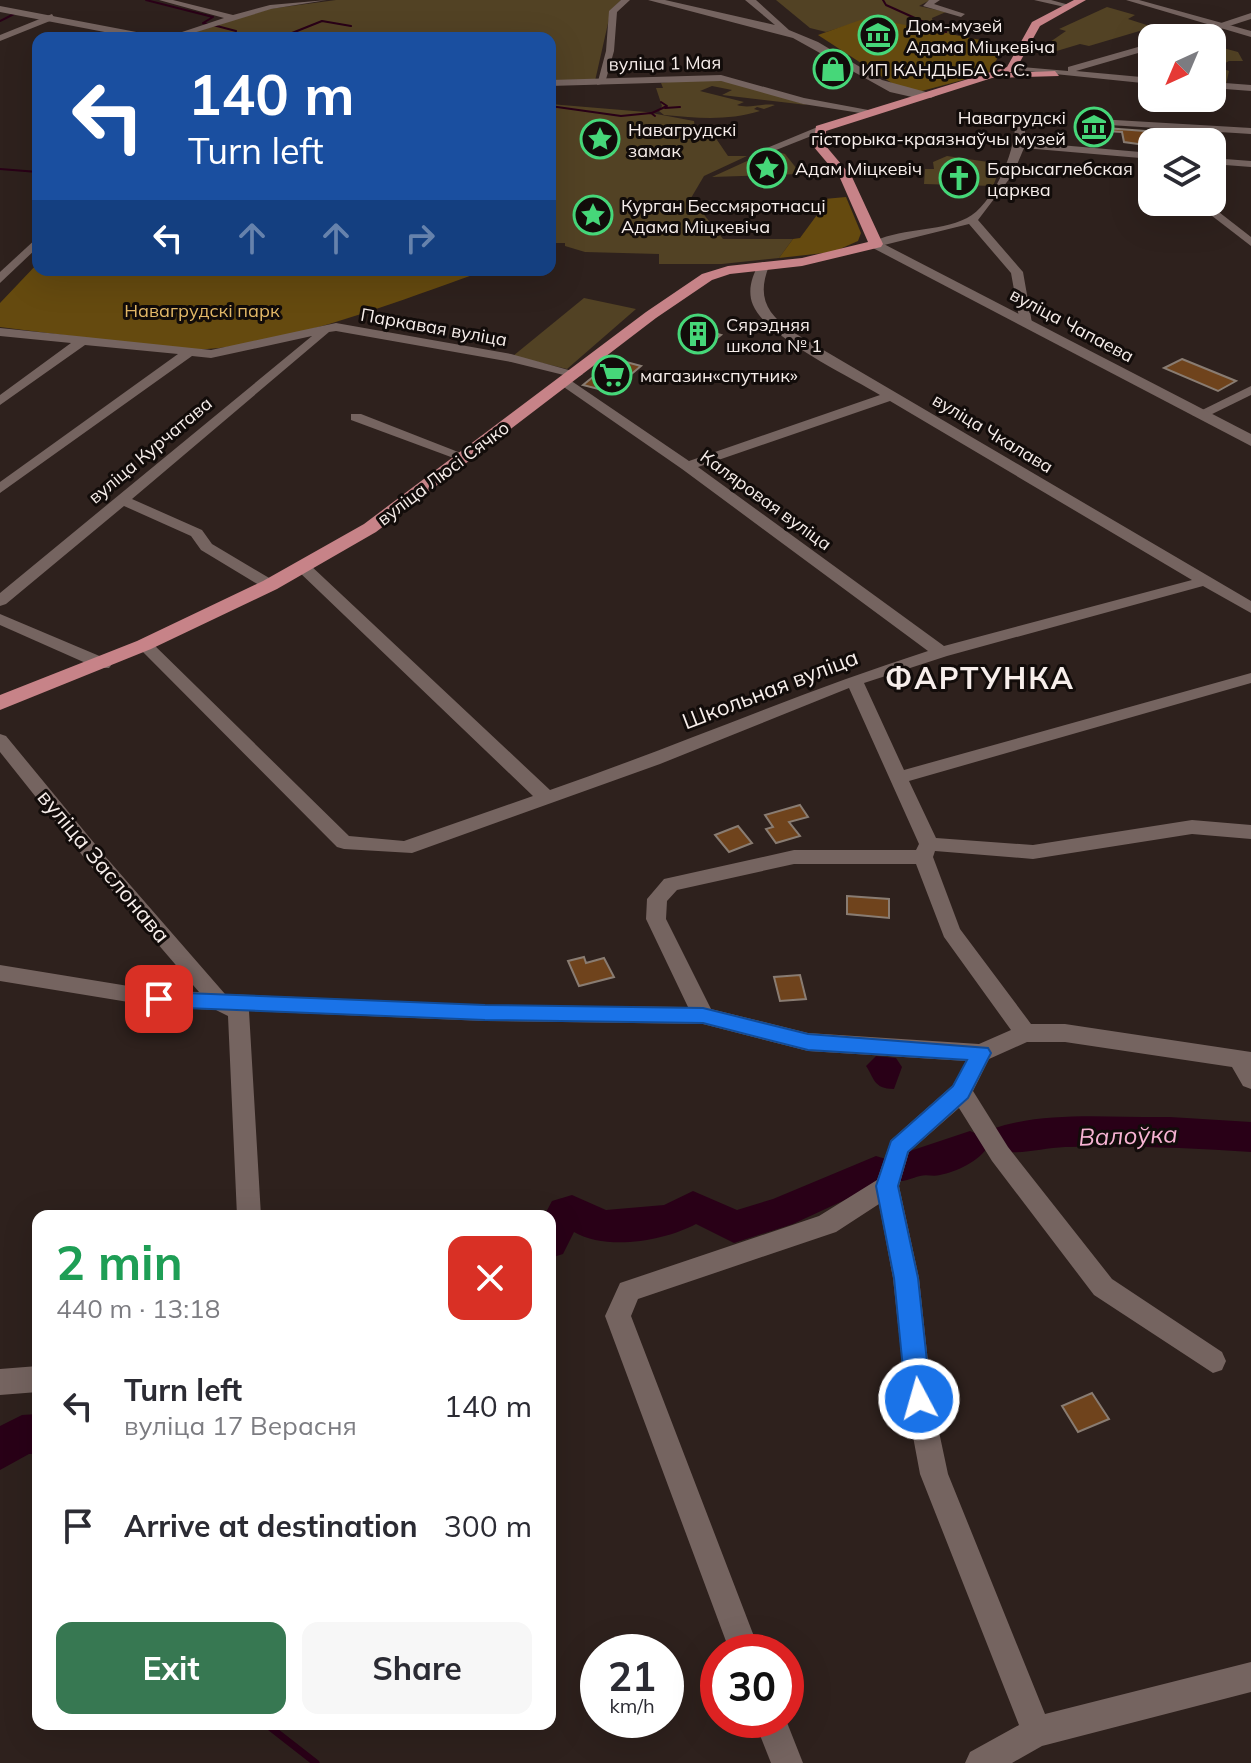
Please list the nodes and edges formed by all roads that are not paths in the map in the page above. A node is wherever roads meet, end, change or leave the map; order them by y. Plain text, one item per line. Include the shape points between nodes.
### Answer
1 (163, 0) edge
2 (295, 0) edge
3 (323, 0) edge
4 (626, 0) edge
5 (653, 0) edge
6 (750, 0) edge
7 (936, 0) edge
8 (1038, 0) edge
9 (1081, 0) edge
10 (1130, 0) edge
11 (1184, 0) edge
12 (305, 3) junction
13 (1069, 6) junction
14 (1158, 8) junction
15 (0, 9) edge
16 (961, 14) dead end
17 (1251, 16) edge
18 (52, 17) junction
19 (233, 18) junction
20 (778, 23) junction
21 (1215, 24) edge
22 (1226, 25) edge
23 (764, 27) junction
24 (1226, 27) edge
25 (123, 32) edge
26 (188, 32) edge
27 (1251, 34) edge
28 (797, 36) junction
29 (0, 38) edge
30 (1138, 50) edge
31 (1011, 69) junction
32 (1055, 74) junction
33 (983, 80) junction
34 (1138, 80) edge
35 (556, 83) edge
36 (600, 83) junction
37 (1226, 86) edge
38 (887, 88) junction
39 (1251, 88) edge
40 (931, 95) junction
41 (905, 103) junction
42 (873, 112) junction
43 (1020, 121) dead end
44 (1081, 121) dead end
45 (820, 129) junction
46 (1251, 131) edge
47 (1019, 145) junction
48 (762, 152) dead end
49 (1136, 155) joint
50 (1226, 162) edge
51 (1138, 165) edge
52 (1250, 165) edge
53 (1217, 216) edge
54 (972, 220) junction
55 (1251, 243) edge
56 (876, 244) junction
57 (32, 246) edge
58 (763, 266) junction
59 (0, 279) edge
60 (1026, 323) junction
61 (326, 331) junction
62 (0, 332) edge
63 (81, 342) junction
64 (187, 354) junction
65 (571, 379) junction
66 (1251, 390) edge
67 (893, 395) junction
68 (0, 401) edge
69 (1199, 415) junction
70 (356, 417) dead end
71 (1251, 441) edge
72 (464, 457) junction
73 (687, 466) junction
74 (0, 489) edge
75 (122, 500) junction
76 (303, 567) junction
77 (1205, 581) junction
78 (270, 585) junction
79 (0, 601) edge
80 (1251, 608) edge
81 (0, 619) edge
82 (144, 645) junction
83 (941, 652) junction
84 (103, 664) junction
85 (1251, 678) edge
86 (854, 680) junction
87 (0, 703) edge
88 (0, 740) edge
89 (897, 778) junction
90 (547, 798) junction
91 (1251, 832) edge
92 (926, 851) junction
93 (0, 973) edge
94 (220, 1002) junction
95 (703, 1016) junction
96 (1025, 1033) junction
97 (981, 1053) junction
98 (1248, 1068) edge
99 (961, 1092) junction
100 (887, 1186) junction
101 (249, 1210) edge
102 (1213, 1361) dead end
103 (32, 1379) edge
104 (0, 1382) edge
105 (738, 1634) edge
106 (1251, 1677) edge
107 (1037, 1732) junction
108 (777, 1738) edge
109 (787, 1763) edge
110 (981, 1763) edge

1 - 19 street
2 - 12 street
3 - 12 street
4 - 36 street via 613,11 610,51
5 - 23 street
6 - 20 street
7 - 16 street via 926,4
8 - 13 street
9 - 13 main road
10 - 14 street
11 - 14 street
12 - 19 street
13 - 31 main road via 1036,24
14 - 21 street
15 - 18 street
17 - 22 street
18 - 25 street
18 - 29 street
19 - 26 street
20 - 23 street
20 - 28 street
23 - 28 street
24 - 27 street
28 - 38 street
30 - 32 street
31 - 32 street
31 - 33 main road
32 - 33 main road
32 - 34 street
33 - 40 main road
35 - 36 street, вуліца 1 Мая
36 - 42 street, вуліца 1 Мая via 721,78 818,104
37 - 39 street
38 - 40 street via 910,96
38 - 41 street
40 - 41 main road
41 - 42 main road
42 - 45 main road
43 - 47 street
44 - 46 street
45 - 48 street
45 - 56 main road via 819,146 846,177
47 - 49 street
47 - 54 street via 1012,165
49 - 51 street
50 - 52 street
53 - 55 street
54 - 56 street
54 - 60 street via 1017,272
56 - 58 main road, вуліца Люсі Сячко
56 - 60 street, вуліца Чапаева
57 - 59 street
58 - 65 main road, вуліца Люсі Сячко via 728,270 685,289
58 - 67 street, вуліца Чкалава via 755,286 760,312 787,334
60 - 69 street, вуліца Чапаева
61 - 64 street, Паркавая вуліца
61 - 65 street, Паркавая вуліца via 336,327 511,358
61 - 75 street, вуліца Курчатава
62 - 63 street, Паркавая вуліца
63 - 64 street, Паркавая вуліца
63 - 68 street
64 - 74 street
65 - 72 main road, вуліца Люсі Сячко
65 - 73 street, Каляровая вуліца
66 - 69 street
67 - 73 street
67 - 77 street, вуліца Чкалава
69 - 71 street, вуліца Чапаева
70 - 72 street
72 - 76 main road, вуліца Люсі Сячко via 370,528
73 - 83 street, Каляровая вуліца
75 - 78 street via 197,533 206,547
75 - 79 street, вуліца Курчатава
76 - 78 main road, вуліца Люсі Сячко
76 - 90 street
77 - 80 street, вуліца Чкалава
77 - 83 street, Школьная вуліца
78 - 82 main road, вуліца Люсі Сячко
81 - 84 street
82 - 84 main road, вуліца Люсі Сячко
82 - 90 street, Школьная вуліца via 344,842 405,848
83 - 86 street, Школьная вуліца
84 - 87 main road, вуліца Люсі Сячко
85 - 89 street
86 - 89 street
86 - 90 street, Школьная вуліца
88 - 94 street, вуліца Заслонава
89 - 92 street
91 - 92 street via 1192,827 1033,852
92 - 95 street via 794,857 671,884 657,899 656,919
92 - 96 street via 951,932
93 - 94 street via 159,999
94 - 95 street
94 - 101 street, вуліца Заслонава via 239,1012
95 - 97 street via 808,1042
96 - 97 street
96 - 98 street via 1065,1033
97 - 99 street
99 - 100 street via 899,1147
99 - 102 street via 1000,1154 1103,1287
100 - 105 street via 827,1224 629,1291 618,1316
100 - 107 street via 934,1474
103 - 104 street
106 - 107 street
107 - 110 street
108 - 109 street

